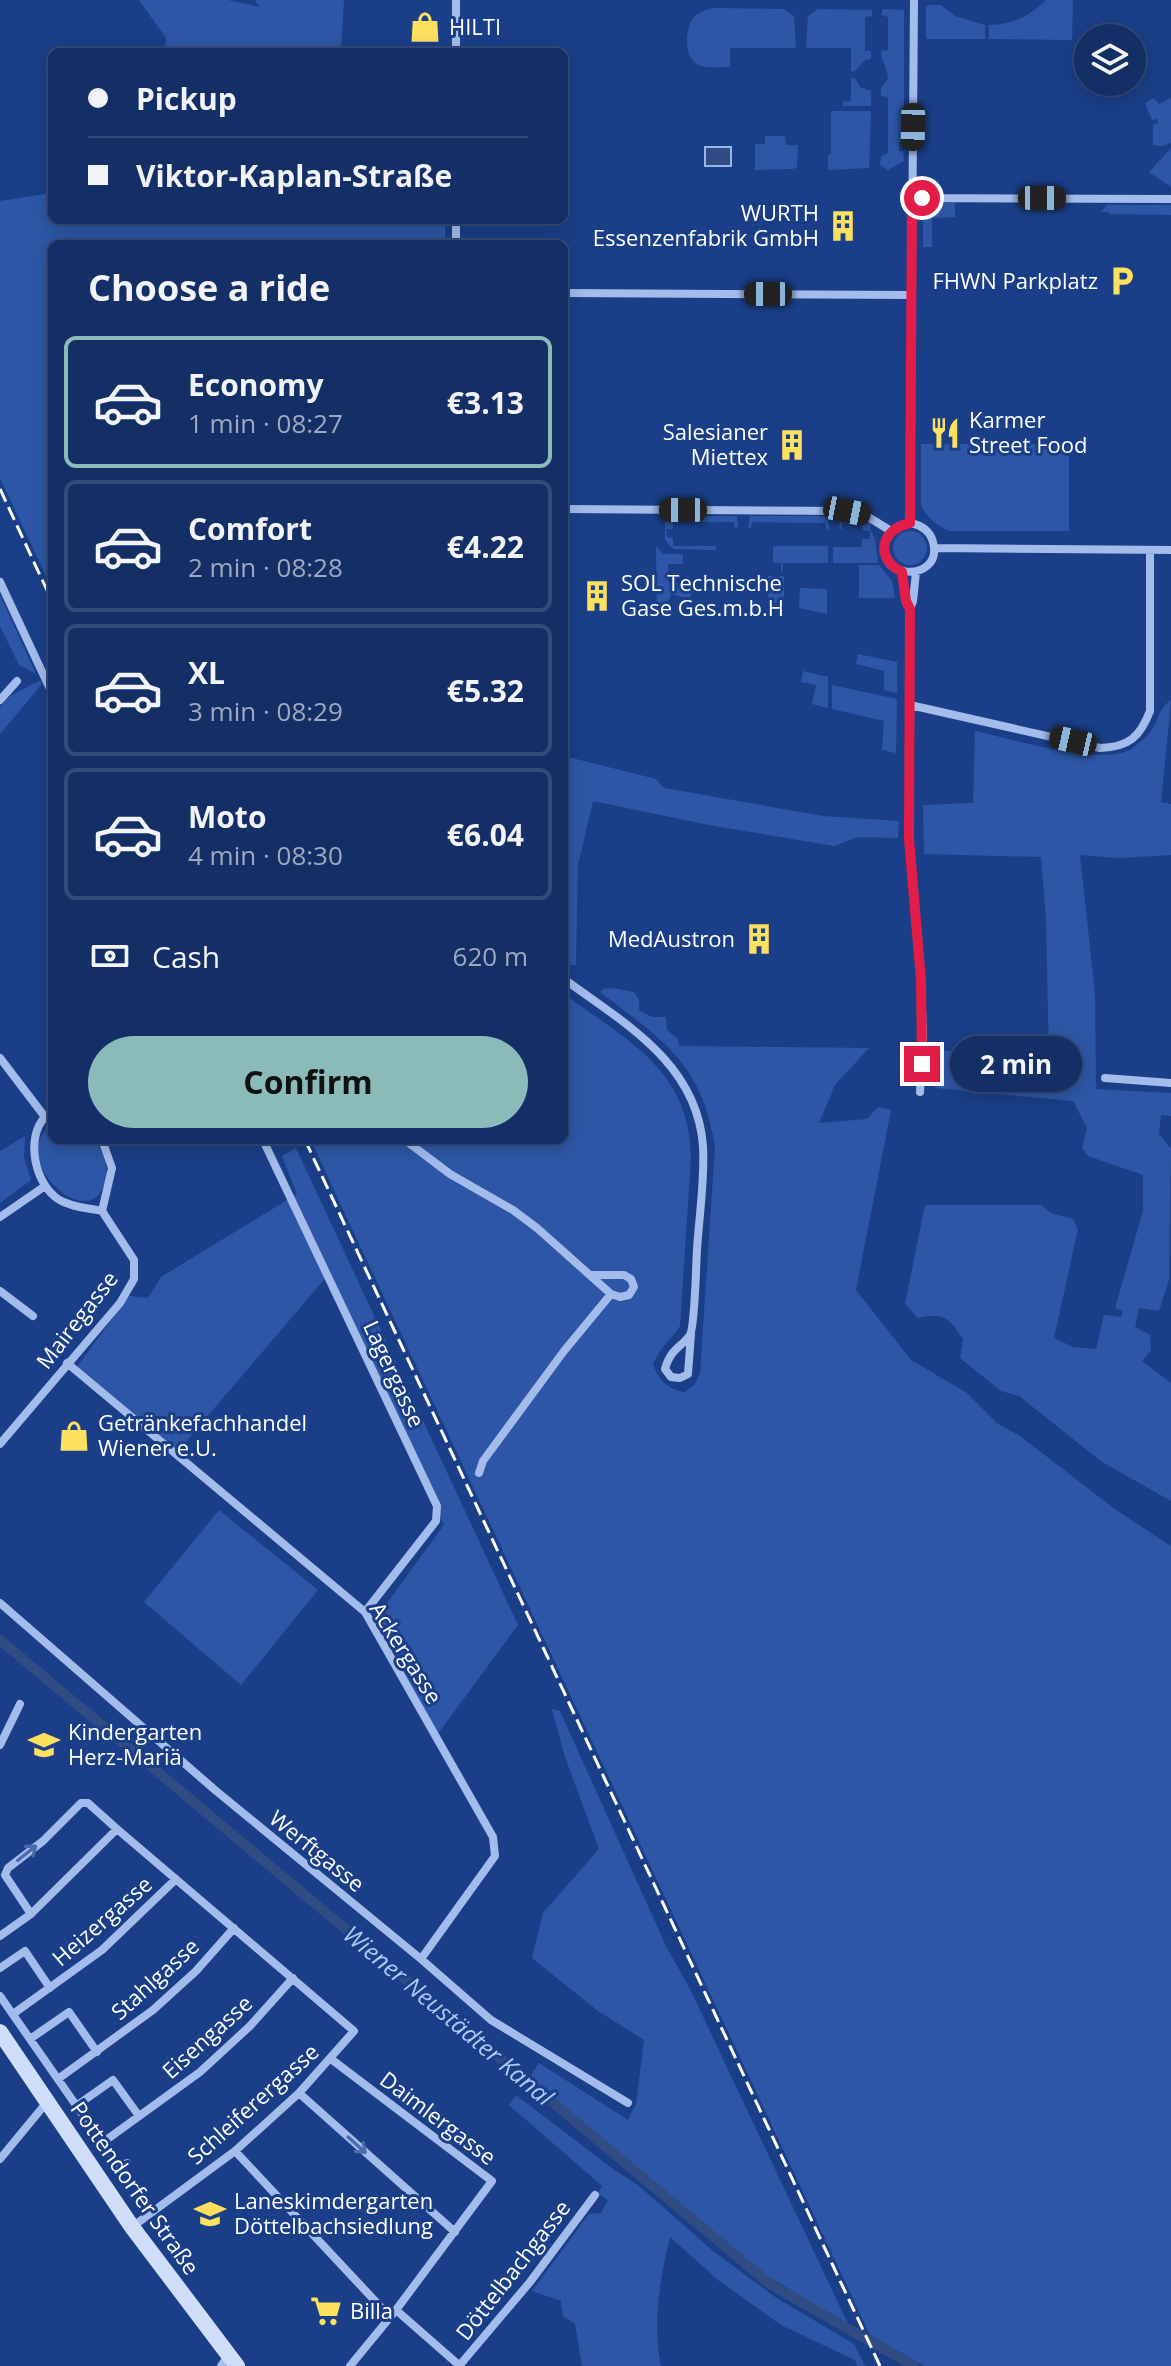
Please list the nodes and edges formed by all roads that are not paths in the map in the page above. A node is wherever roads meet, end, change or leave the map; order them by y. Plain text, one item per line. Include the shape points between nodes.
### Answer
1 (456, 0) edge
2 (914, 0) edge
3 (456, 48) edge
4 (912, 198) junction
5 (1171, 199) edge
6 (568, 293) edge
7 (912, 295) junction
8 (568, 509) edge
9 (910, 523) junction
10 (891, 531) junction
11 (934, 548) junction
12 (1150, 550) junction
13 (1171, 550) edge
14 (909, 572) junction
15 (0, 582) edge
16 (910, 609) junction
17 (17, 681) dead end
18 (48, 684) edge
19 (0, 700) edge
20 (910, 705) junction
21 (568, 982) edge
22 (0, 1058) edge
23 (1105, 1078) dead end
24 (1171, 1083) edge
25 (920, 1092) dead end
26 (48, 1117) edge
27 (104, 1144) edge
28 (265, 1144) edge
29 (410, 1144) edge
30 (45, 1186) junction
31 (102, 1211) junction
32 (0, 1217) edge
33 (592, 1275) junction
34 (0, 1291) edge
35 (611, 1294) junction
36 (33, 1316) dead end
37 (691, 1334) junction
38 (67, 1363) junction
39 (0, 1444) edge
40 (479, 1473) dead end
41 (0, 1603) edge
42 (365, 1612) junction
43 (20, 1704) dead end
44 (0, 1745) edge
45 (117, 1829) junction
46 (176, 1879) junction
47 (31, 1914) junction
48 (234, 1928) junction
49 (0, 1936) edge
50 (421, 1959) junction
51 (0, 1968) edge
52 (293, 1978) junction
53 (50, 1988) junction
54 (0, 1996) edge
55 (13, 2014) junction
56 (0, 2032) edge
57 (30, 2039) junction
58 (97, 2052) junction
59 (331, 2059) junction
60 (58, 2079) junction
61 (299, 2093) junction
62 (47, 2101) junction
63 (628, 2103) dead end
64 (76, 2106) junction
65 (139, 2116) junction
66 (102, 2143) junction
67 (235, 2151) junction
68 (0, 2159) edge
69 (127, 2163) dead end
70 (595, 2195) dead end
71 (132, 2227) junction
72 (455, 2232) junction
73 (393, 2313) junction
74 (229, 2363) edge
75 (350, 2366) edge
76 (460, 2366) edge

1 - 3 street
2 - 4 street
4 - 5 street
4 - 7 street
6 - 7 street
7 - 9 street
8 - 10 street via 847,511
9 - 10 street
9 - 11 street via 926,530
10 - 14 street via 884,551 888,560
11 - 12 street
11 - 14 street via 929,563
12 - 13 street
12 - 20 street via 1150,711 1143,729 1130,741 1100,748
14 - 16 street
14 - 16 street
15 - 18 street
16 - 20 street
17 - 19 street
20 - 25 street via 911,879 923,1036
21 - 37 street via 660,1052 690,1095 699,1120 703,1148
22 - 26 street
23 - 24 street
26 - 30 street via 40,1122 34,1153
27 - 31 street via 112,1168
28 - 42 street, Lagergasse via 437,1506 436,1521
29 - 33 street via 513,1210
30 - 31 street via 63,1202
30 - 32 street
31 - 38 street, Mairegasse via 134,1260 134,1279 120,1303
33 - 35 street
33 - 35 street via 631,1279 629,1295
34 - 36 street
35 - 40 street
37 - 37 street via 668,1359 665,1369 671,1377 688,1374
38 - 39 street, Mairegasse
38 - 42 street, Ackergasse
41 - 50 street, Werftgasse
42 - 50 street, Ackergasse via 493,1837 495,1856
43 - 44 street
45 - 46 street
45 - 47 street
47 -> 45 street via 5,1875 8,1868 81,1803 88,1803
46 - 48 street
46 - 53 street, Heizergasse via 102,1950
47 - 49 street
48 - 52 street
48 - 58 street, Stahlgasse via 153,2010
50 - 63 street, Werftgasse via 491,2020
51 - 53 street, Heizergasse via 25,1951
52 - 59 street, Schleiferergasse via 354,2031
52 - 65 street, Eisengasse via 200,2072
53 - 55 street, Heizergasse
54 - 55 street, Pottendorfer Straße
55 - 57 street, Pottendorfer Straße
56 - 62 main road, Pottendorfer Straße
57 - 58 street via 69,2012
57 - 60 street, Pottendorfer Straße
58 - 60 street, Stahlgasse
59 - 61 street, Schleiferergasse
59 - 72 street, Daimlergasse via 492,2181
60 - 64 street, Pottendorfer Straße
61 - 67 street, Schleiferergasse
61 -> 72 street
62 - 68 street
62 - 71 main road, Pottendorfer Straße
64 - 65 street via 113,2080
64 - 66 street, Pottendorfer Straße
65 - 66 street, Eisengasse
66 - 69 street, Pottendorfer Straße via 119,2167
67 - 71 street, Schleiferergasse
67 - 73 street
70 - 76 street, Döttelbachgasse
71 - 74 main road, Pottendorfer Straße
72 - 73 street, Daimlergasse
73 - 75 street, Daimlergasse
73 - 76 street

